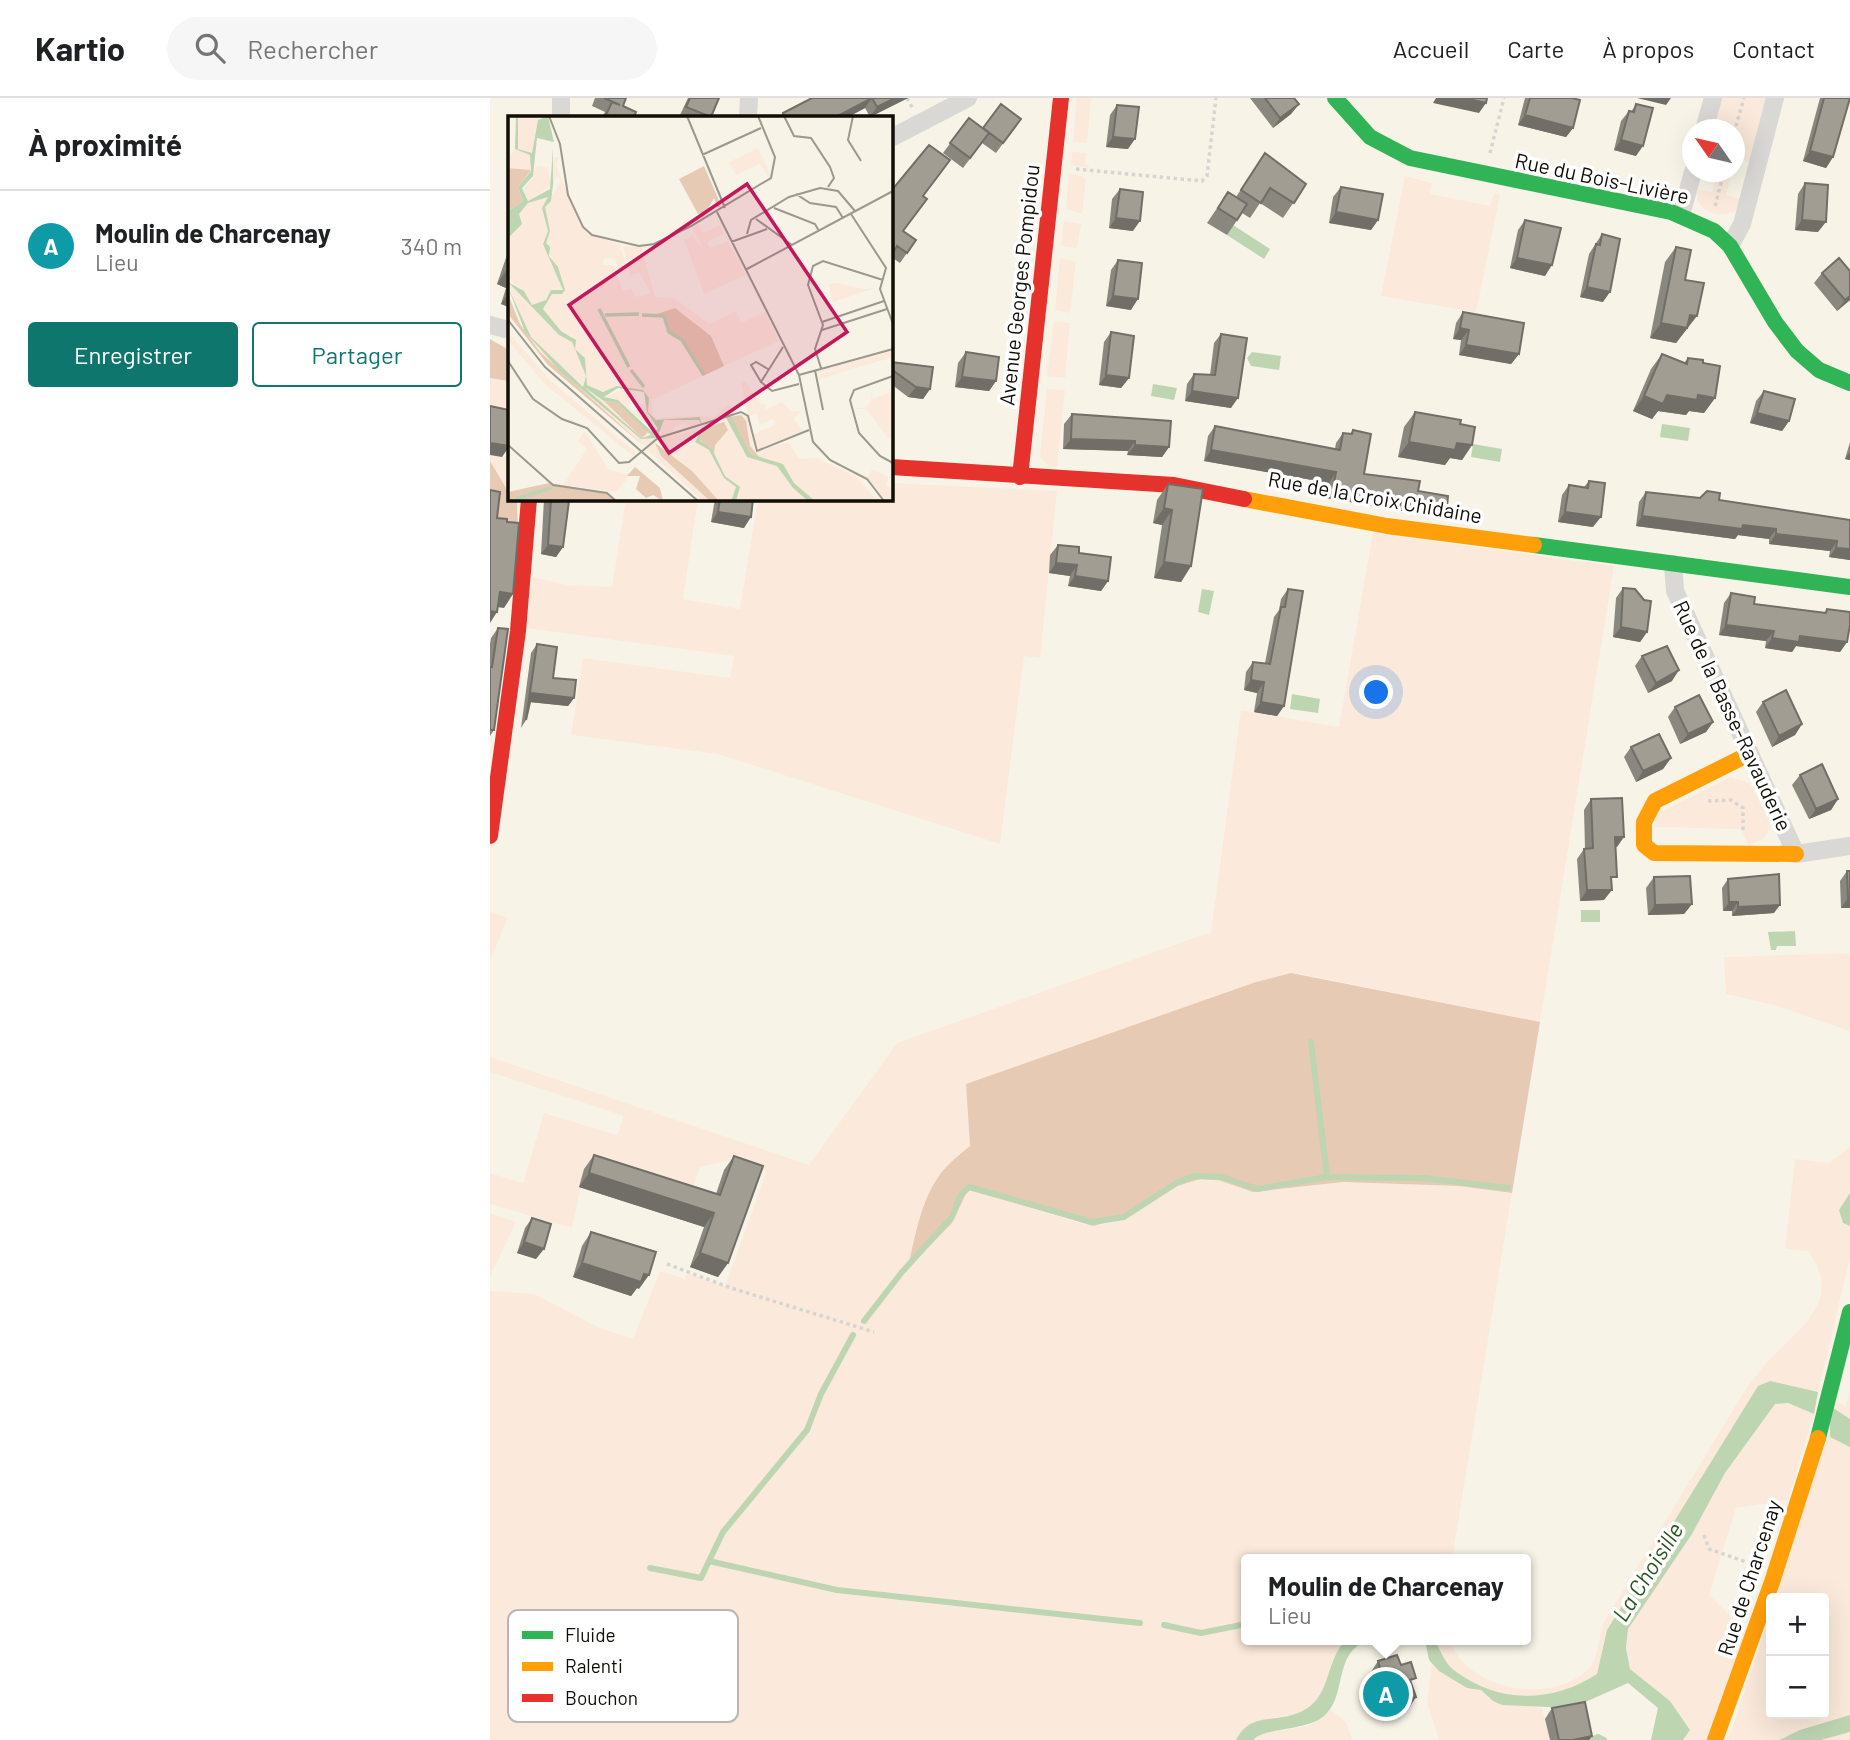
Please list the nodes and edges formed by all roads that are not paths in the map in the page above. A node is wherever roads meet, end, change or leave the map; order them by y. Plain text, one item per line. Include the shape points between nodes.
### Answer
1 (561, 98) edge
2 (749, 98) edge
3 (968, 98) edge
4 (1061, 98) edge
5 (1335, 98) edge
6 (1713, 98) edge
7 (1775, 98) edge
8 (561, 116) edge
9 (748, 116) edge
10 (1707, 119) edge
11 (892, 137) edge
12 (1690, 182) edge
13 (1681, 215) junction
14 (1730, 246) junction
15 (490, 325) edge
16 (508, 330) edge
17 (1850, 383) edge
18 (892, 467) edge
19 (1020, 477) junction
20 (529, 500) edge
21 (1673, 564) junction
22 (1850, 587) edge
23 (1749, 754) junction
24 (490, 836) edge
25 (1850, 846) edge
26 (1796, 854) junction
27 (1850, 1312) edge
28 (1715, 1740) edge

1 - 8 street
2 - 9 street
3 - 11 street
4 - 19 street, Avenue Georges Pompidou
5 - 13 street, Rue du Bois-Livière via 1382,146 1410,158
6 - 10 street
7 - 14 street via 1742,224
12 - 13 street
13 - 14 street, Rue du Bois-Livière via 1709,228
14 - 17 street, Rue du Bois-Livière via 1797,351 1819,370
15 - 16 street
18 - 19 street, Rue de la Croix Chidaine
19 - 21 street, Rue de la Croix Chidaine via 1174,485 1387,526
20 - 24 street via 518,631
21 - 22 street, Rue de la Croix Chidaine
21 - 23 street, Rue de la Basse-Ravauderie via 1675,591
23 - 26 street, Rue de la Basse-Ravauderie
23 - 26 street via 1655,801 1646,812 1644,845 1654,853
25 - 26 street, Rue de la Basse-Ravauderie
27 - 28 street, Rue de Charcenay via 1820,1427 1748,1654

